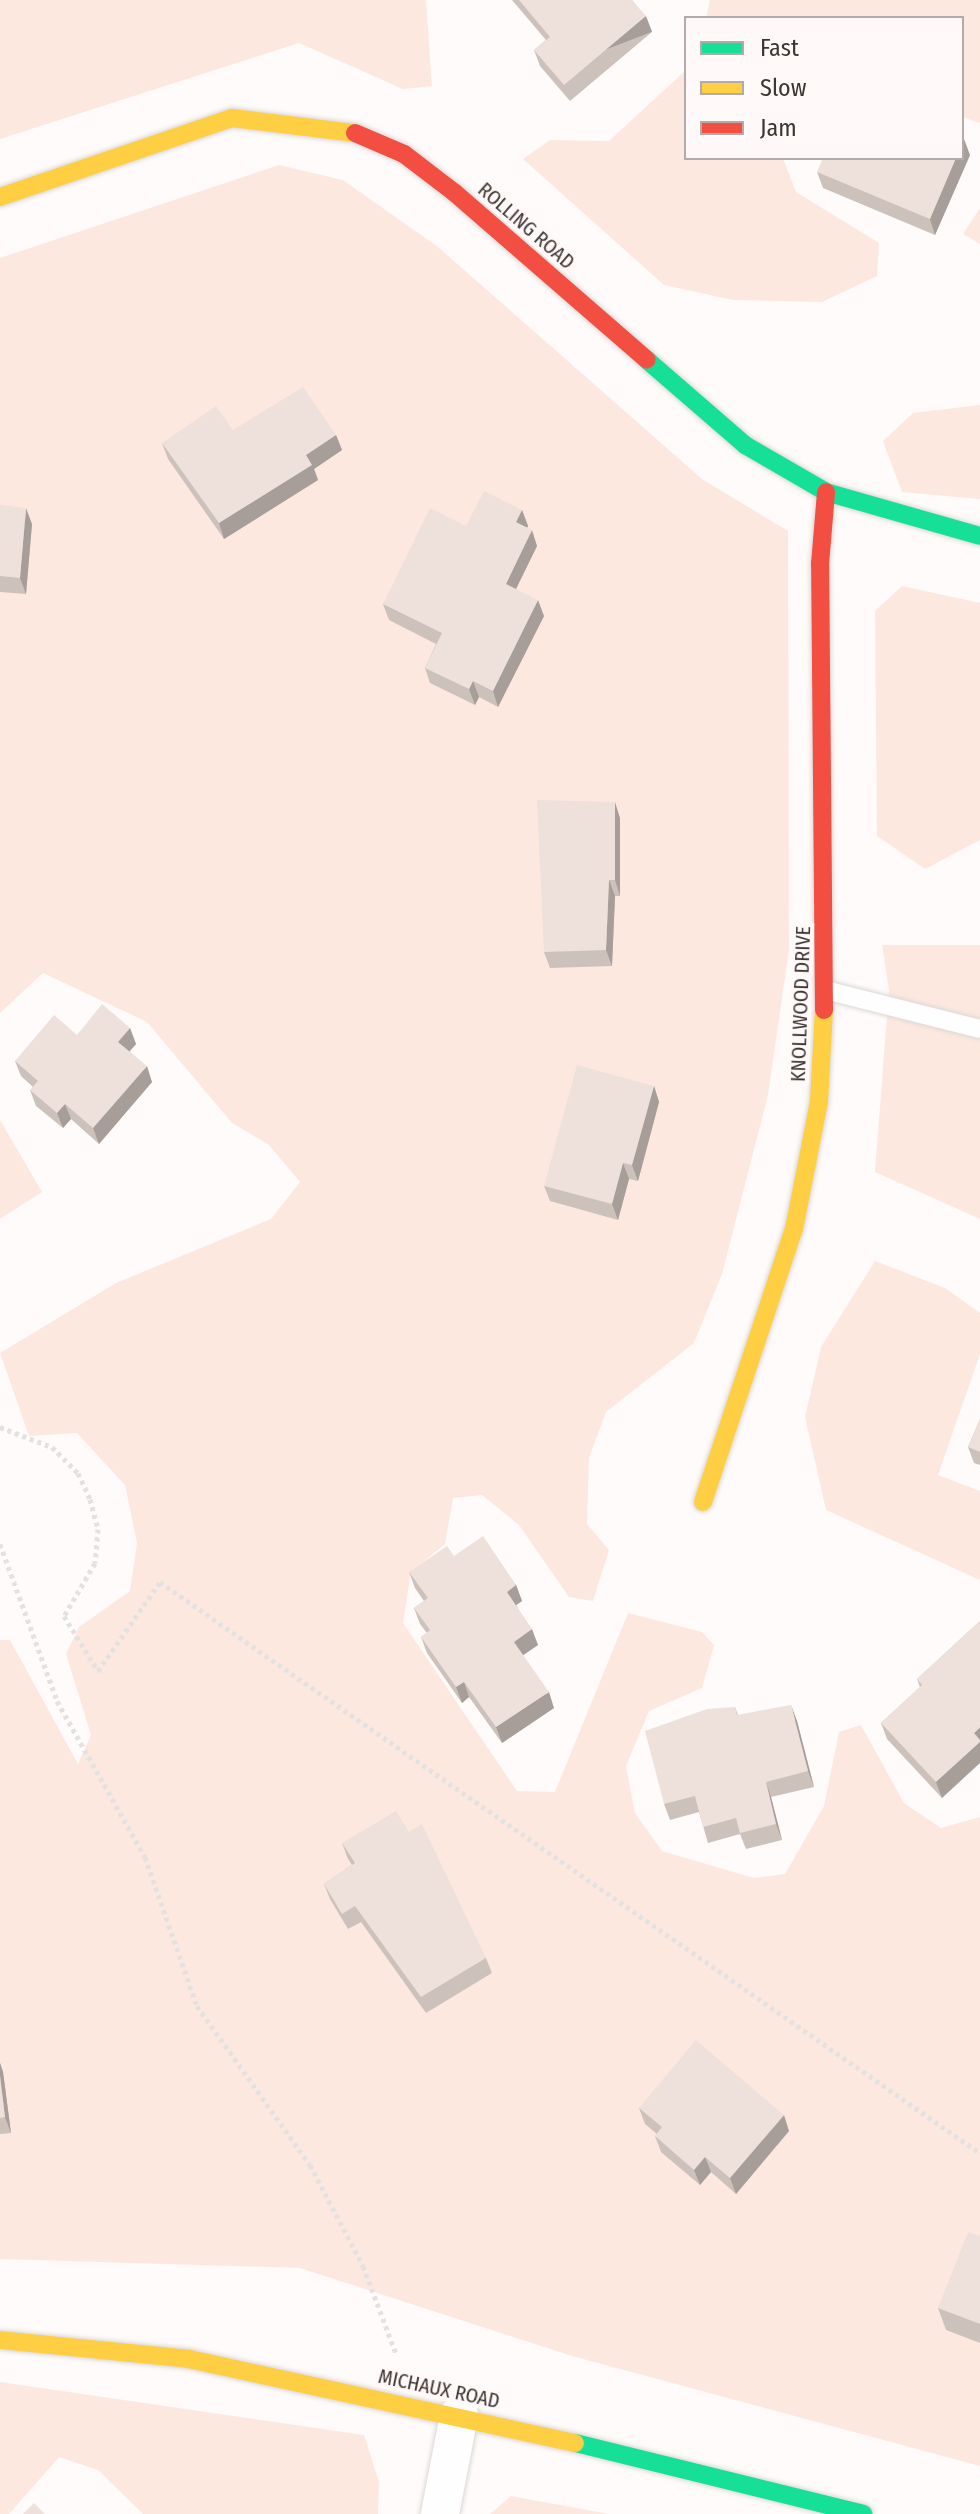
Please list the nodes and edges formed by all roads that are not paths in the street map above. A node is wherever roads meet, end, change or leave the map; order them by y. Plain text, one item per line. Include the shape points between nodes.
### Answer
1 (0, 197) edge
2 (826, 492) junction
3 (980, 536) edge
4 (825, 990) junction
5 (980, 1029) edge
6 (703, 1502) dead end
7 (0, 2340) edge
8 (459, 2415) junction
9 (440, 2514) edge
10 (863, 2514) edge

1 - 2 street, ROLLING ROAD via 232,118 341,127 404,154 745,445
2 - 3 street, ROLLING ROAD
2 - 4 street, KNOLLWOOD DRIVE via 820,564
4 - 5 lane
4 - 6 street, KNOLLWOOD DRIVE via 819,1101 794,1229
7 - 8 street, MICHAUX ROAD via 189,2359
8 - 9 street
8 - 10 street, MICHAUX ROAD

